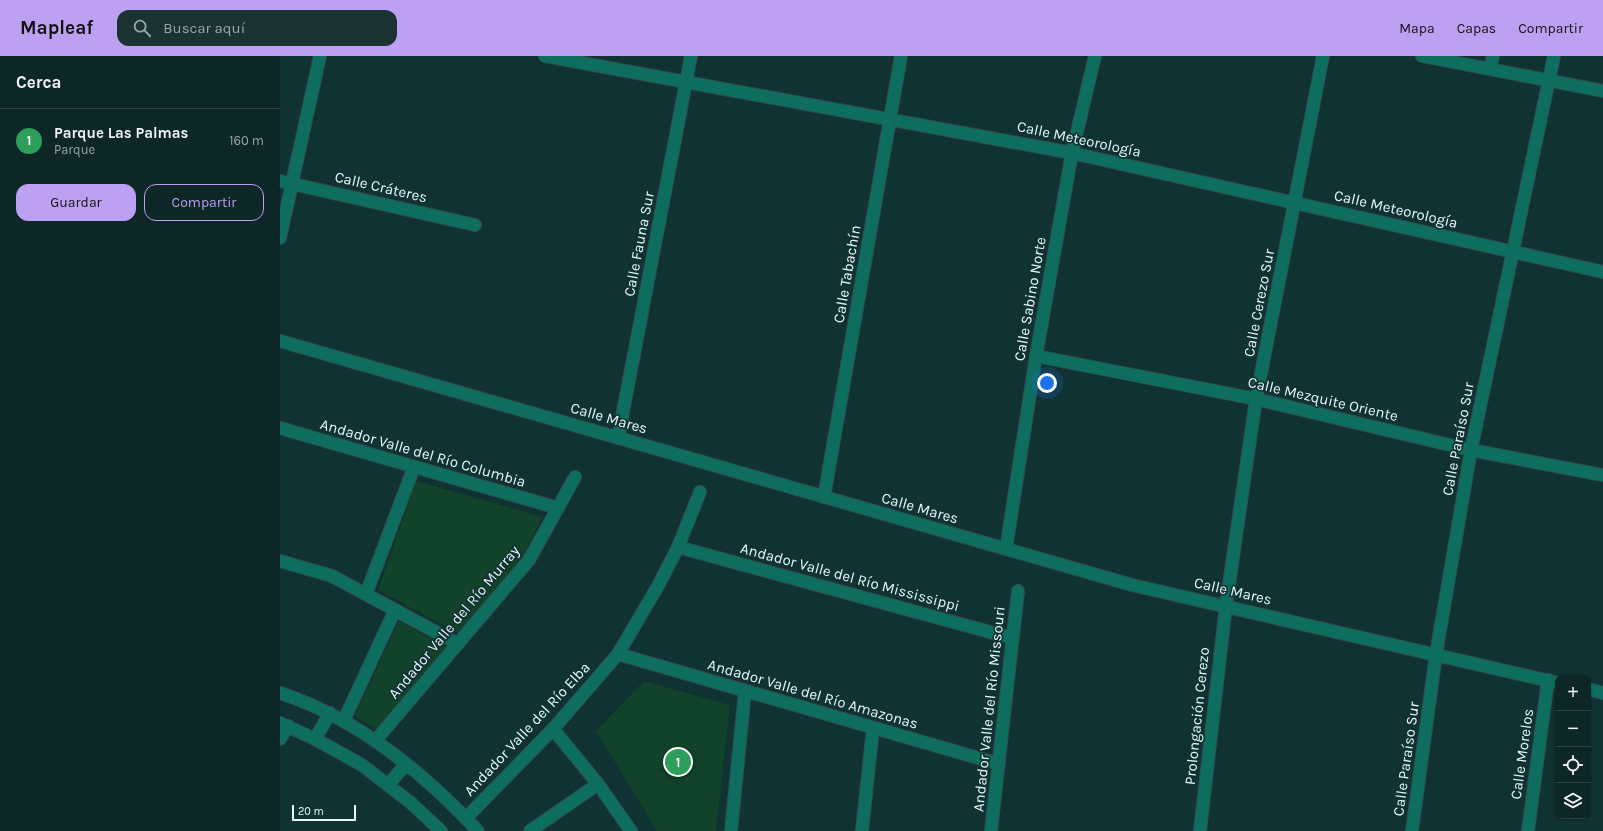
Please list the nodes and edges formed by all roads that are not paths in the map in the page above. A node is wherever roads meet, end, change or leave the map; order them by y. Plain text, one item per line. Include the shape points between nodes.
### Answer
1 (320, 56) edge
2 (545, 56) edge
3 (691, 56) edge
4 (901, 56) edge
5 (1095, 56) edge
6 (1323, 56) edge
7 (1422, 56) edge
8 (1493, 56) edge
9 (1554, 56) edge
10 (1490, 69) junction
11 (1549, 81) junction
12 (686, 82) junction
13 (1603, 91) edge
14 (890, 120) junction
15 (1072, 153) junction
16 (286, 182) edge
17 (1295, 203) junction
18 (475, 225) dead end
19 (280, 238) edge
20 (1513, 252) junction
21 (1603, 272) edge
22 (280, 341) edge
23 (1036, 356) junction
24 (1256, 399) junction
25 (280, 428) edge
26 (618, 438) junction
27 (1471, 450) junction
28 (414, 467) junction
29 (1603, 475) edge
30 (575, 478) dead end
31 (700, 492) dead end
32 (824, 497) junction
33 (558, 508) junction
34 (678, 547) junction
35 (1006, 549) junction
36 (280, 562) edge
37 (1018, 591) dead end
38 (366, 594) junction
39 (1226, 605) junction
40 (395, 610) junction
41 (1012, 638) junction
42 (458, 644) junction
43 (618, 654) junction
44 (1436, 654) junction
45 (1553, 681) edge
46 (1591, 690) edge
47 (745, 691) junction
48 (280, 693) edge
49 (1603, 693) edge
50 (330, 713) junction
51 (344, 720) junction
52 (284, 724) edge
53 (873, 728) junction
54 (553, 729) junction
55 (280, 739) edge
56 (315, 739) junction
57 (376, 741) junction
58 (406, 764) junction
59 (999, 764) junction
60 (598, 784) junction
61 (388, 785) junction
62 (466, 818) junction
63 (441, 831) edge
64 (478, 831) edge
65 (530, 831) edge
66 (630, 831) edge
67 (731, 831) edge
68 (862, 831) edge
69 (991, 831) edge
70 (1200, 831) edge
71 (1412, 831) edge
72 (1528, 831) edge

1 - 16 street
2 - 12 street, Calle Meteorología
3 - 12 street, Calle Fauna Sur
4 - 14 street, Calle Tabachín
5 - 15 street, Calle Sabino Norte
6 - 17 street, Calle Cerezo Sur
7 - 10 street
8 - 10 street
9 - 11 street, Calle Paraíso Sur
10 - 11 street
11 - 13 street
11 - 20 street, Calle Paraíso Sur
12 - 14 street, Calle Meteorología
12 - 26 street, Calle Fauna Sur
14 - 15 street, Calle Meteorología
14 - 32 street, Calle Tabachín
15 - 17 street, Calle Meteorología
15 - 23 street, Calle Sabino Norte
16 - 18 street, Calle Cráteres
16 - 19 street
17 - 20 street, Calle Meteorología
17 - 24 street, Calle Cerezo Sur
20 - 21 street, Calle Meteorología
20 - 27 street, Calle Paraíso Sur
22 - 26 street, Calle Mares
23 - 24 street, Calle Mezquite Oriente
23 - 35 street, Calle Sabino Norte
24 - 27 street, Calle Mezquite Oriente
24 - 39 street, Calle Cerezo Sur
25 - 28 street, Andador Valle del Río Columbia
26 - 32 street, Calle Mares
27 - 29 street, Calle Mezquite Oriente
27 - 44 street, Calle Paraíso Sur
28 - 33 street, Andador Valle del Río Columbia
28 - 38 street
30 - 33 street, Andador Valle del Río Murray
31 - 34 street, Andador Valle del Río Elba
32 - 35 street, Calle Mares
33 - 42 street, Andador Valle del Río Murray via 528,560
34 - 41 street, Andador Valle del Río Mississippi
34 - 43 street, Andador Valle del Río Elba
35 - 39 street, Calle Mares via 1132,584
36 - 38 street via 332,576
37 - 41 street, Andador Valle del Río Missouri
38 - 40 street
39 - 44 street, Calle Mares
39 - 70 street, Prolongación Cerezo
40 - 42 street
40 - 51 street
41 - 59 street, Andador Valle del Río Missouri
42 - 57 street, Andador Valle del Río Murray
43 - 47 street, Andador Valle del Río Amazonas
43 - 54 street, Andador Valle del Río Elba
44 - 45 street, Calle Mares
44 - 71 street, Calle Paraíso Sur
45 - 72 street, Calle Morelos
46 - 49 street
47 - 53 street, Andador Valle del Río Amazonas
47 - 67 street
48 - 50 street
50 - 51 street
50 - 56 street
51 - 57 street
52 - 55 street
52 - 56 street
53 - 59 street, Andador Valle del Río Amazonas
53 - 68 street
54 - 60 street
54 - 62 street, Andador Valle del Río Elba
56 - 61 street via 362,765
57 - 58 street
58 - 61 street
58 - 62 street
59 - 69 street, Andador Valle del Río Missouri
60 - 65 street
60 - 66 street
61 - 63 street
62 - 64 street

